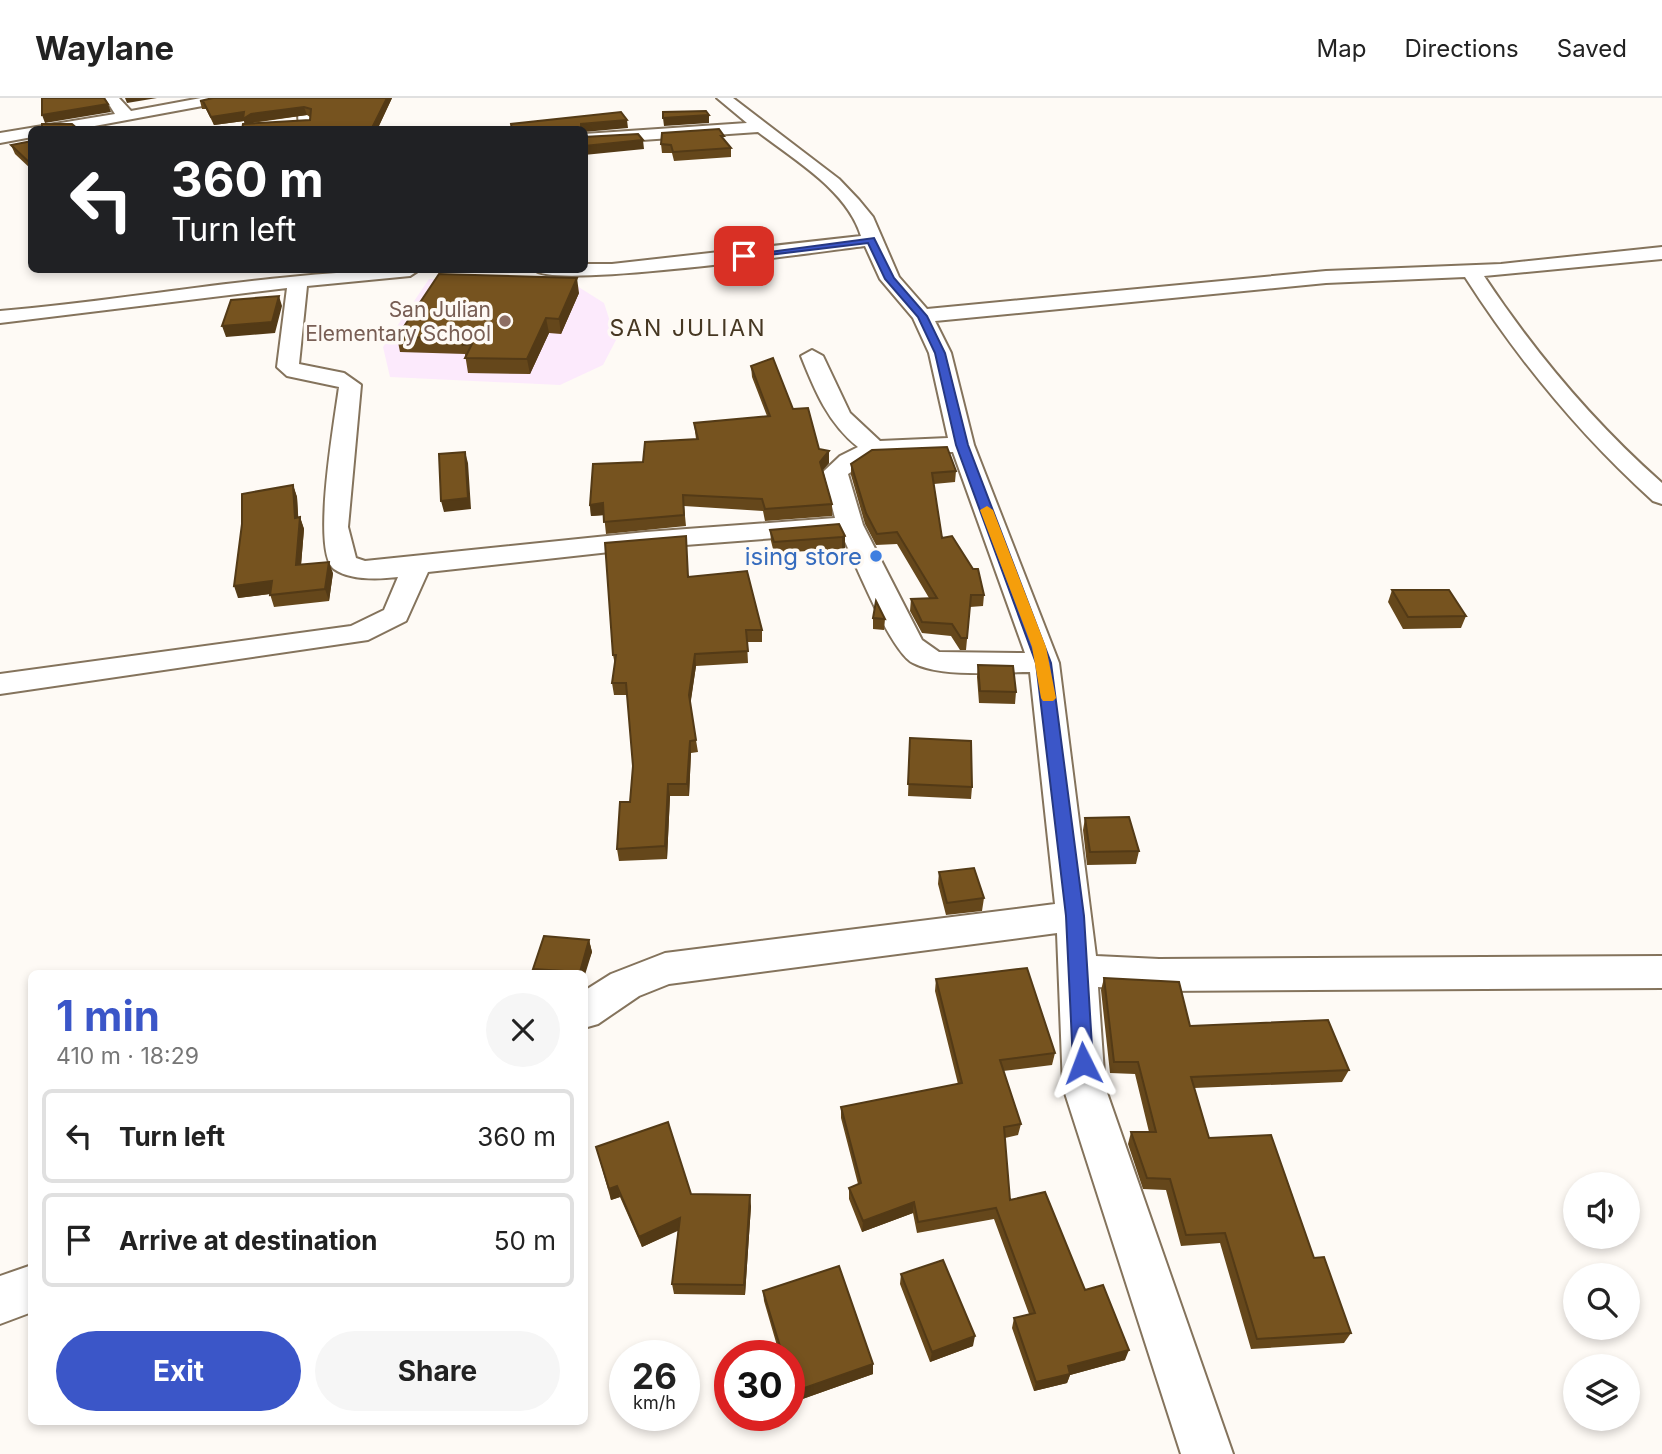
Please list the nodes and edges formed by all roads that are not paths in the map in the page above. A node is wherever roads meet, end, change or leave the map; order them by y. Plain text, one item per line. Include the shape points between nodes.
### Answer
1 (112, 98) edge
2 (224, 98) edge
3 (304, 98) edge
4 (724, 98) edge
5 (128, 116) junction
6 (302, 125) edge
7 (67, 126) edge
8 (758, 127) junction
9 (28, 133) edge
10 (7, 137) edge
11 (588, 139) edge
12 (28, 147) edge
13 (871, 240) junction
14 (1662, 253) edge
15 (588, 270) edge
16 (1471, 272) junction
17 (368, 273) edge
18 (298, 278) junction
19 (922, 316) junction
20 (0, 317) edge
21 (811, 356) dead end
22 (962, 445) junction
23 (873, 448) junction
24 (1662, 496) edge
25 (850, 526) junction
26 (417, 565) junction
27 (1044, 663) junction
28 (0, 684) edge
29 (1075, 916) junction
30 (1078, 970) junction
31 (1662, 972) edge
32 (588, 1009) edge
33 (28, 1290) edge
34 (0, 1300) edge
35 (1207, 1454) edge

1 - 5 street
2 - 5 street
3 - 6 street
4 - 8 street
5 - 7 street
8 - 11 street
8 - 13 street via 833,183 864,218
9 - 10 street
10 - 12 street
13 - 15 street
13 - 19 street via 890,279
14 - 16 street
16 - 19 street via 1326,277
16 - 24 street via 1554,391 1609,451
17 - 18 street
18 - 20 street via 119,307
18 - 26 street via 288,367 350,385 335,527 343,563 353,569
19 - 22 street via 940,353
21 - 23 street via 848,429
22 - 23 street
22 - 27 street
23 - 25 street via 855,455 835,472
25 - 26 street via 578,544
25 - 27 street via 910,645 922,656 936,661
26 - 28 street via 396,615 358,634
27 - 29 street
29 - 30 street
29 - 32 street via 665,969 625,985
30 - 31 street via 1159,975
30 - 35 street via 1084,1087
33 - 34 street

